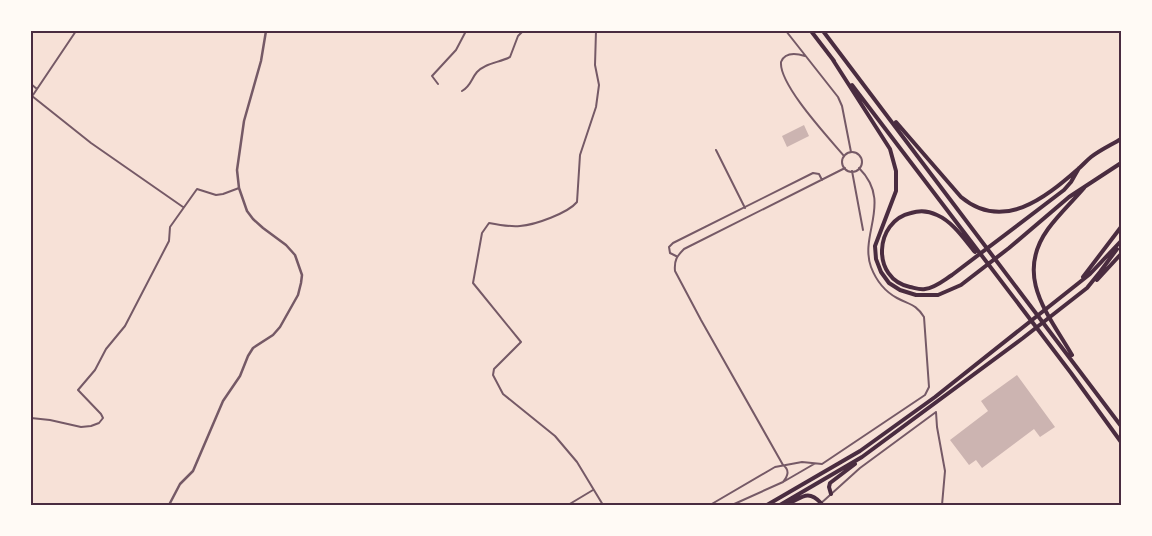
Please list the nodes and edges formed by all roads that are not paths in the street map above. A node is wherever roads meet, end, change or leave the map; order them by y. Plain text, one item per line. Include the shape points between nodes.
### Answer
1 (76, 31) edge
2 (266, 31) edge
3 (466, 31) edge
4 (523, 31) edge
5 (596, 31) edge
6 (786, 31) edge
7 (811, 31) edge
8 (823, 31) edge
9 (805, 56) junction
10 (833, 60) junction
11 (31, 84) edge
12 (438, 84) dead end
13 (37, 89) junction
14 (462, 91) dead end
15 (32, 96) edge
16 (877, 101) junction
17 (1121, 139) edge
18 (716, 150) dead end
19 (851, 152) junction
20 (844, 156) junction
21 (1121, 163) edge
22 (844, 168) junction
23 (860, 168) junction
24 (1080, 168) junction
25 (852, 172) junction
26 (822, 180) junction
27 (1088, 183) junction
28 (239, 188) junction
29 (183, 207) junction
30 (745, 208) junction
31 (1121, 227) edge
32 (863, 230) dead end
33 (1121, 242) edge
34 (1121, 254) edge
35 (676, 256) junction
36 (992, 270) junction
37 (1078, 283) junction
38 (1087, 288) junction
39 (1082, 372) junction
40 (31, 418) edge
41 (1121, 426) edge
42 (1121, 442) edge
43 (862, 457) junction
44 (804, 462) junction
45 (814, 464) junction
46 (783, 465) junction
47 (798, 473) junction
48 (783, 482) junction
49 (593, 490) junction
50 (832, 494) junction
51 (820, 504) edge
52 (169, 505) edge
53 (568, 505) edge
54 (603, 505) edge
55 (710, 505) edge
56 (732, 505) edge
57 (767, 505) edge
58 (780, 505) edge
59 (785, 505) edge
60 (942, 505) edge

1 - 13 street
2 - 28 street via 244,121 237,170
3 - 12 street via 456,50 432,76
4 - 14 street via 510,57 478,71
5 - 49 street via 595,65 599,85 596,107 580,155 577,202 573,208 527,225 486,224 473,279 521,342 493,372 503,394 554,436 577,462
6 - 9 street
7 - 10 highway
8 - 16 highway
9 - 19 street via 838,97
9 - 20 street via 787,55 781,62 782,72 796,96
10 - 27 highway via 883,137 894,161 896,191 875,246 881,272 900,290 927,296 948,292 976,274
10 - 36 highway
11 - 13 street
13 - 15 street
15 - 29 street via 91,144
16 - 24 highway via 972,205 1009,211 1028,206
16 - 39 highway
17 - 24 highway via 1089,158
18 - 30 street
19 - 20 street
19 - 23 street via 860,156
20 - 22 street
21 - 27 highway
22 - 25 street
22 - 26 street
23 - 25 street
23 - 45 street via 869,182 875,206 868,251 870,264 876,279 886,290 919,308 924,317 929,387 925,395 822,464
24 - 36 highway via 1066,188 1000,238 967,263 935,286 915,288 895,280 881,258 881,245 899,217 914,212 936,214 949,223
25 - 32 street
26 - 30 street via 819,174 813,174
26 - 35 street via 684,249
27 - 39 highway via 1048,228 1038,247 1034,267 1036,290 1042,307
28 - 29 street via 216,195 197,188
28 - 52 street via 247,211 295,255 302,275 301,283 298,295 280,326 248,356 240,376 223,401 193,471 180,484
29 - 40 street via 170,227 169,241 125,326 78,390 103,418 99,423 81,427
30 - 35 street via 673,243 669,247 670,253
31 - 37 highway
33 - 37 highway
33 - 38 highway
34 - 38 highway
35 - 46 street via 675,271
36 - 42 highway
37 - 57 highway via 965,374 860,451
38 - 43 highway
39 - 41 highway
43 - 50 highway via 830,483
43 - 58 highway
44 - 45 street
44 - 46 street
44 - 47 street
45 - 47 street
46 - 48 street via 788,469
46 - 55 street
47 - 48 street
48 - 56 street
49 - 53 street
49 - 54 street
50 - 51 street
50 - 60 street via 860,468 936,412 945,472
51 - 59 highway via 816,496 807,495

